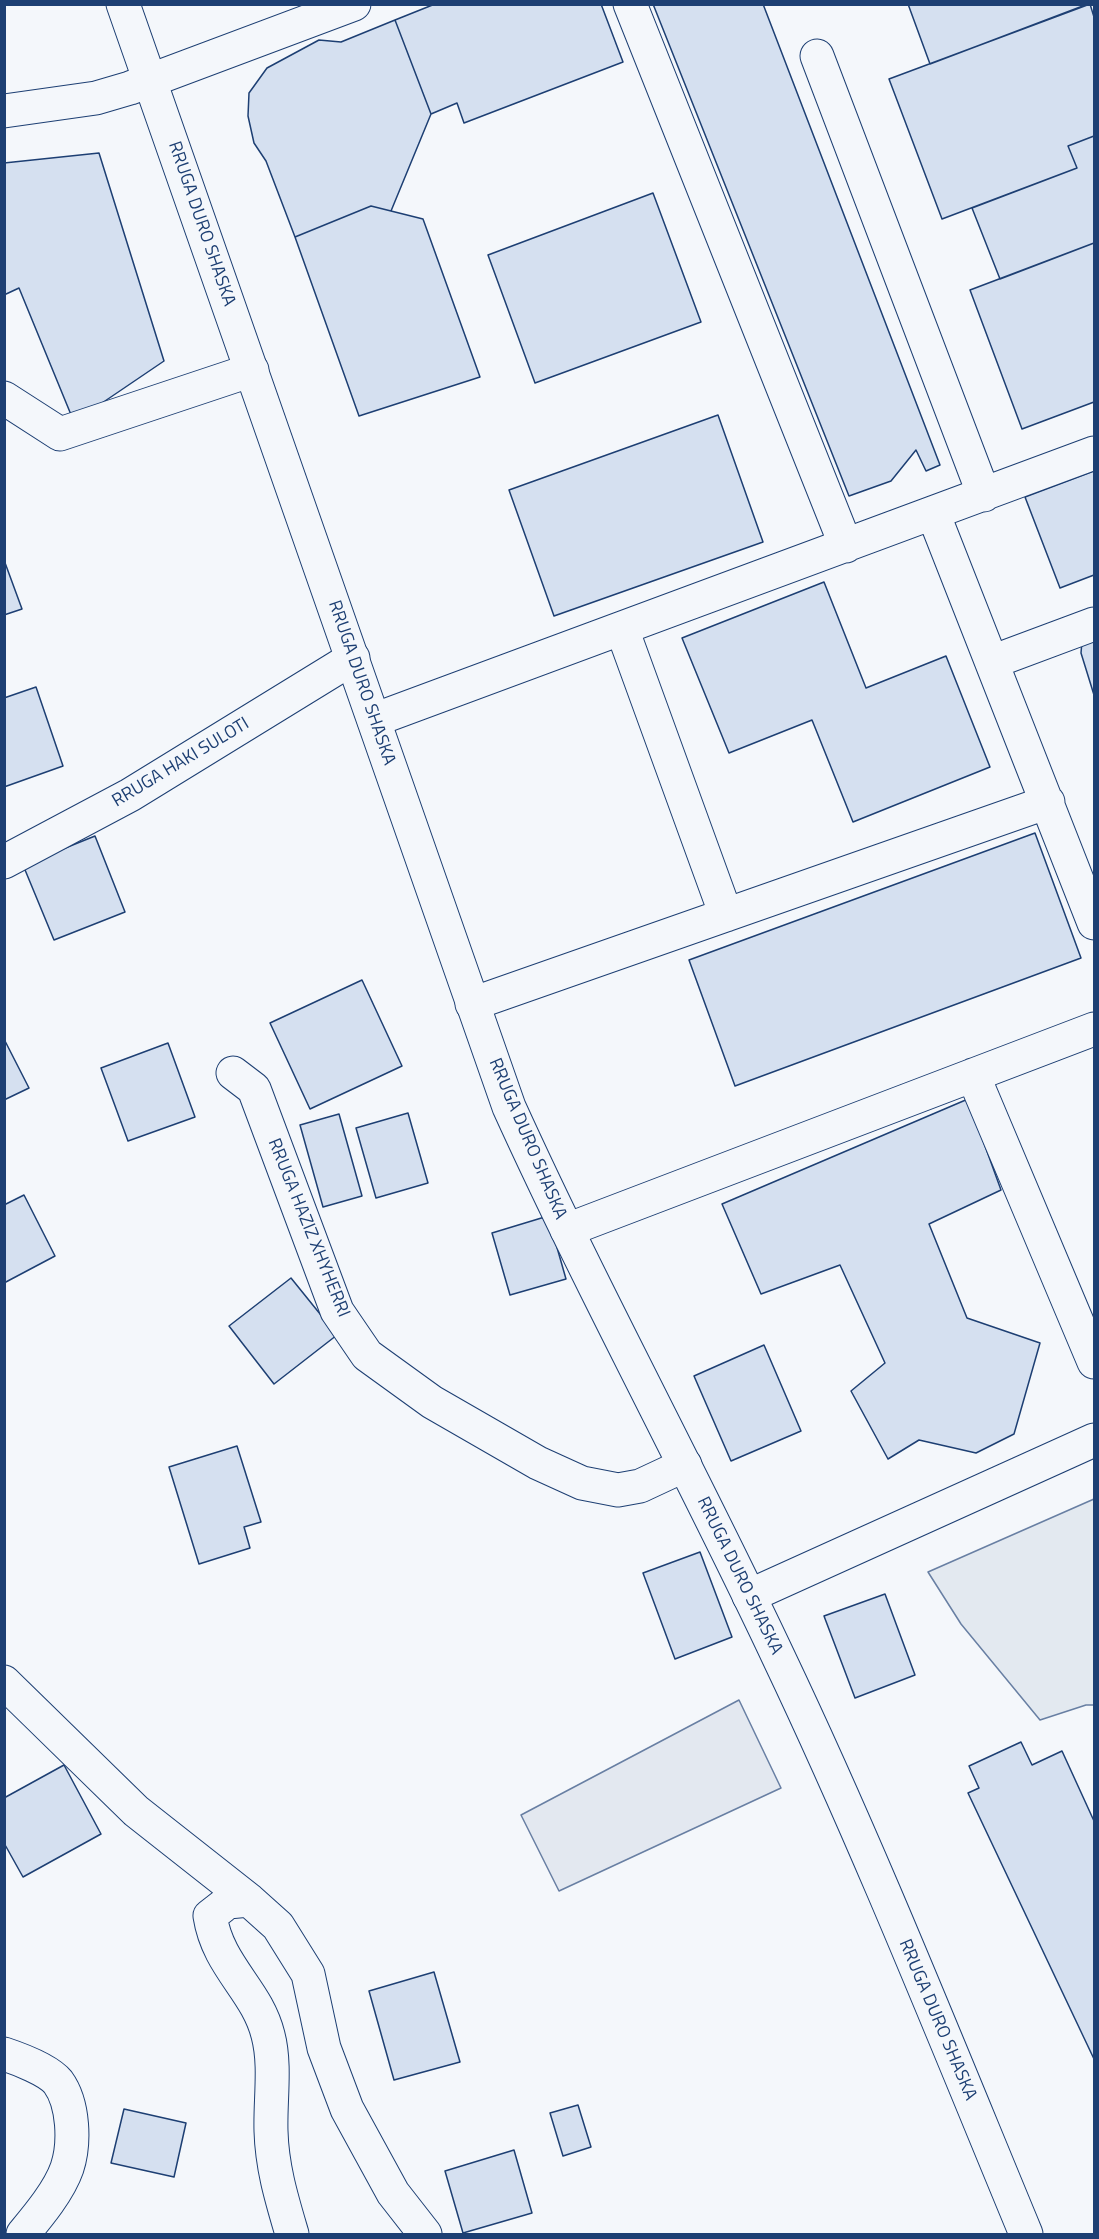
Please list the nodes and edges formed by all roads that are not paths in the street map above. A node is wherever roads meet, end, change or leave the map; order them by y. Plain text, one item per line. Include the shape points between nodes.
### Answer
1 (123, 4) edge
2 (354, 4) edge
3 (630, 4) edge
4 (817, 56) dead end
5 (141, 85) junction
6 (4, 111) edge
7 (252, 370) junction
8 (4, 398) edge
9 (1095, 453) edge
10 (984, 495) junction
11 (933, 513) junction
12 (846, 546) junction
13 (1095, 624) edge
14 (622, 629) junction
15 (353, 658) junction
16 (992, 662) junction
17 (374, 720) junction
18 (1048, 802) junction
19 (4, 862) edge
20 (726, 915) junction
21 (1095, 923) edge
22 (472, 1004) junction
23 (1095, 1029) edge
24 (233, 1073) dead end
25 (973, 1075) junction
26 (567, 1230) junction
27 (1095, 1362) edge
28 (1095, 1440) edge
29 (685, 1465) junction
30 (749, 1596) junction
31 (4, 1682) edge
32 (249, 1900) junction
33 (4, 2054) edge
34 (22, 2235) edge
35 (292, 2235) edge
36 (425, 2235) edge
37 (1026, 2235) edge

1 - 5 street, RRUGA DURO SHASKA
2 - 5 street
3 - 12 street
4 - 10 street
5 - 6 street via 96,98
5 - 7 street, RRUGA DURO SHASKA
7 - 8 street via 60,434
7 - 15 street, RRUGA DURO SHASKA
9 - 10 street
10 - 11 street
11 - 12 street
11 - 16 street
12 - 14 street
13 - 16 street
14 - 17 street
14 - 20 street
15 - 17 street, RRUGA DURO SHASKA
15 - 19 street, RRUGA HAKI SULOTI via 130,795
16 - 18 street
17 - 22 street, RRUGA DURO SHASKA
18 - 20 street
18 - 21 street
20 - 22 street
22 - 26 street, RRUGA DURO SHASKA via 509,1107
23 - 25 street
24 - 29 street, RRUGA HAZIZ XHYHERRI via 254,1089 337,1311 367,1355 432,1402 538,1463 582,1483 618,1490 640,1486
25 - 26 street
25 - 27 street
26 - 29 street, RRUGA DURO SHASKA
28 - 30 street
29 - 30 street, RRUGA DURO SHASKA
30 - 37 street, RRUGA DURO SHASKA via 845,1804
31 - 32 street via 136,1811
32 - 35 street via 228,1902 210,1916 227,1965 256,2006 268,2035 274,2174
32 - 36 street via 278,1926 308,1974 324,2048 343,2099 393,2193
33 - 34 street via 23,2060 57,2082 69,2107 72,2138 66,2169

